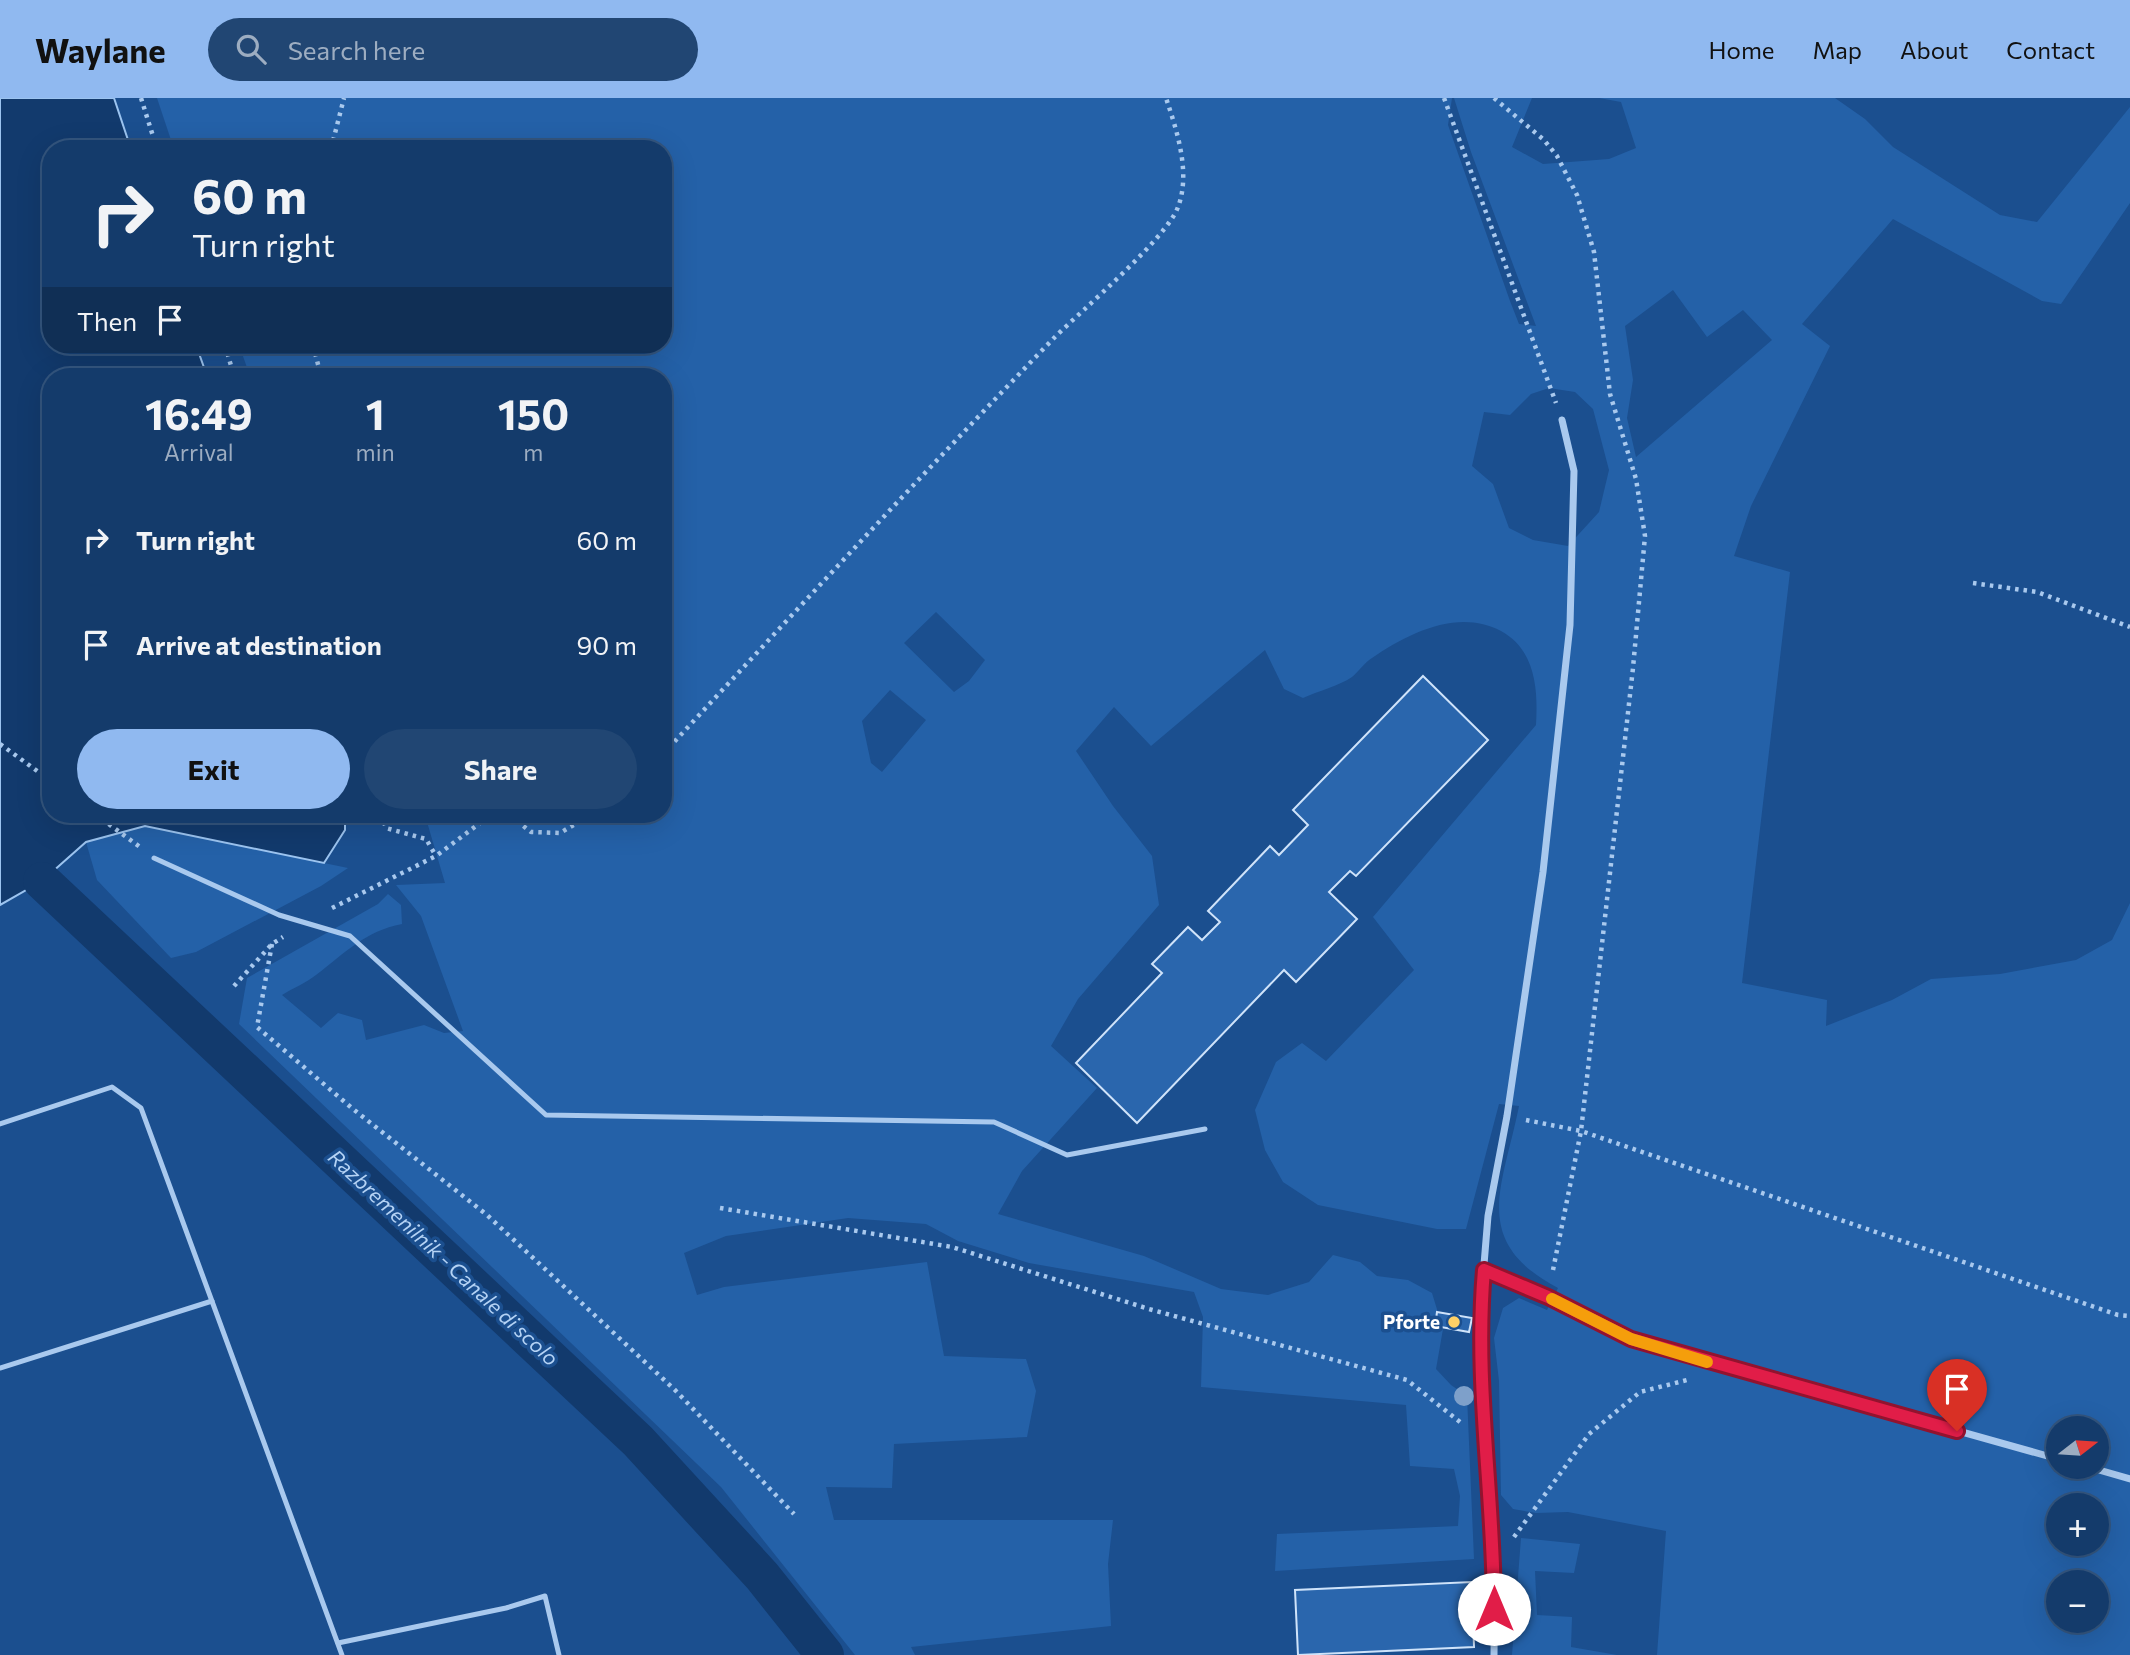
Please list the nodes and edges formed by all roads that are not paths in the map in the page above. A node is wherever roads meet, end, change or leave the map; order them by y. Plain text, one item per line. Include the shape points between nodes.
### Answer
1 (1562, 420) road end
2 (154, 858) road end
3 (0, 1124) edge
4 (1205, 1129) dead end
5 (1484, 1270) junction
6 (212, 1301) junction
7 (0, 1368) edge
8 (2046, 1456) edge
9 (2109, 1473) edge
10 (2130, 1479) edge
11 (338, 1643) junction
12 (342, 1655) edge
13 (559, 1655) edge
14 (1494, 1655) edge

1 - 5 street via 1574,471 1570,625 1543,872 1488,1216
2 - 4 lane via 279,915 350,936 546,1115 994,1122 1067,1156
3 - 6 lane via 113,1087 141,1108
5 - 8 street via 1631,1339
5 - 14 street via 1483,1440 1495,1564
6 - 7 lane
6 - 11 lane
9 - 10 street
11 - 12 lane
11 - 13 lane via 545,1596

